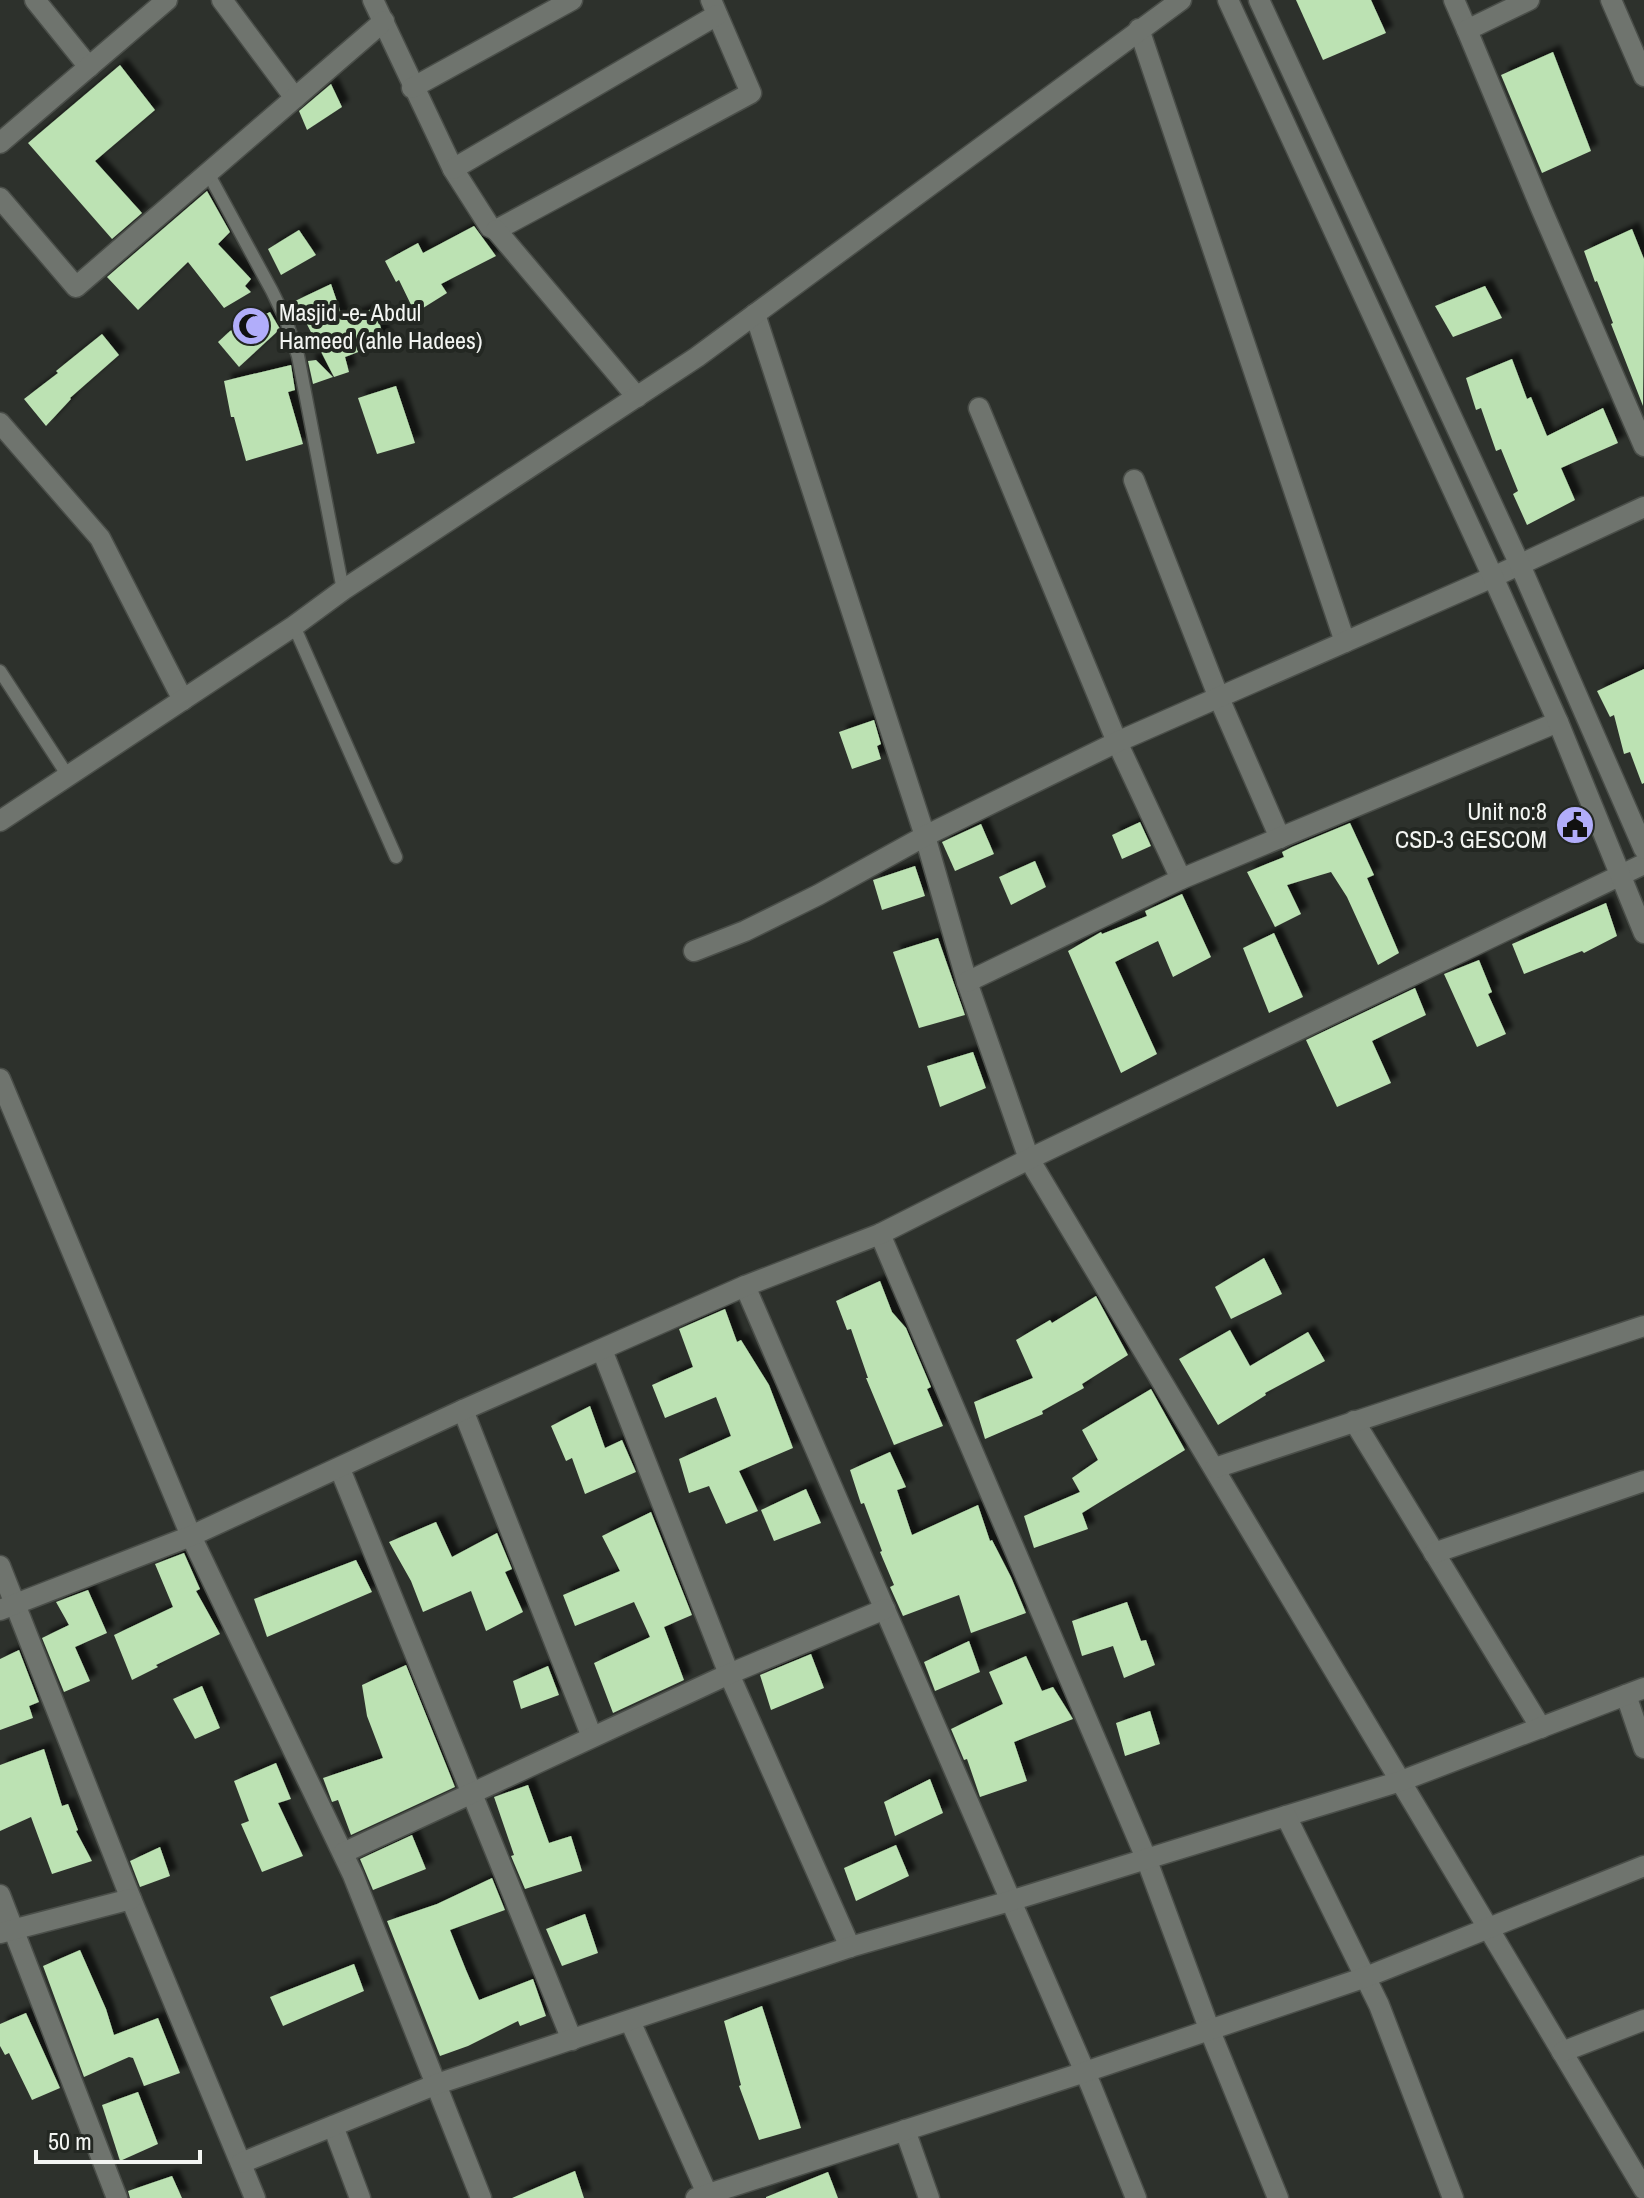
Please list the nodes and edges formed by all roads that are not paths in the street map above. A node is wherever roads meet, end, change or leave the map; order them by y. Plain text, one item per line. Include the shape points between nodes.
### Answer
1 (35, 0) edge
2 (167, 0) edge
3 (222, 0) edge
4 (373, 0) edge
5 (572, 0) edge
6 (1181, 0) edge
7 (1228, 0) edge
8 (1259, 0) edge
9 (1454, 0) edge
10 (1529, 0) edge
11 (1611, 0) edge
12 (714, 8) edge
13 (384, 21) junction
14 (1139, 29) junction
15 (1467, 30) junction
16 (89, 67) junction
17 (1644, 76) edge
18 (412, 88) junction
19 (295, 98) junction
20 (0, 143) edge
21 (453, 169) junction
22 (208, 173) junction
23 (0, 198) edge
24 (496, 230) junction
25 (755, 314) junction
26 (637, 397) junction
27 (979, 408) dead end
28 (0, 423) edge
29 (1644, 446) edge
30 (1134, 480) dead end
31 (1644, 507) edge
32 (1520, 565) junction
33 (1493, 577) junction
34 (343, 590) junction
35 (294, 626) junction
36 (1345, 642) junction
37 (0, 671) edge
38 (1219, 698) junction
39 (183, 700) junction
40 (1558, 722) junction
41 (1117, 742) junction
42 (68, 776) junction
43 (0, 821) edge
44 (925, 836) junction
45 (1280, 838) junction
46 (1644, 849) edge
47 (396, 857) dead end
48 (1644, 864) edge
49 (1619, 875) junction
50 (1181, 879) junction
51 (1644, 933) edge
52 (694, 951) dead end
53 (967, 982) junction
54 (0, 1079) edge
55 (1029, 1159) junction
56 (880, 1234) junction
57 (745, 1286) junction
58 (1644, 1326) edge
59 (602, 1350) junction
60 (463, 1410) junction
61 (1354, 1421) junction
62 (1215, 1468) junction
63 (340, 1469) junction
64 (1644, 1481) edge
65 (191, 1536) junction
66 (1434, 1553) junction
67 (0, 1566) edge
68 (7, 1607) edge
69 (885, 1609) junction
70 (729, 1674) junction
71 (1635, 1692) edge
72 (1541, 1728) junction
73 (592, 1737) junction
74 (1644, 1748) edge
75 (1401, 1781) junction
76 (471, 1794) junction
77 (1286, 1816) junction
78 (343, 1853) junction
79 (1146, 1858) junction
80 (1644, 1866) edge
81 (0, 1895) edge
82 (131, 1899) junction
83 (1010, 1901) junction
84 (1489, 1928) junction
85 (6, 1931) edge
86 (850, 1947) junction
87 (1366, 1977) junction
88 (1644, 2020) edge
89 (630, 2021) junction
90 (1210, 2031) junction
91 (572, 2040) junction
92 (1562, 2052) junction
93 (1085, 2072) junction
94 (437, 2084) junction
95 (333, 2126) junction
96 (905, 2130) junction
97 (241, 2163) junction
98 (1644, 2189) edge
99 (704, 2197) edge
100 (117, 2198) edge
101 (255, 2198) edge
102 (360, 2198) edge
103 (481, 2198) edge
104 (929, 2198) edge
105 (1136, 2198) edge
106 (1278, 2198) edge
107 (1453, 2198) edge

1 - 16 street
2 - 16 street
3 - 19 street
4 - 13 street
5 - 18 street
6 - 14 street
7 - 33 street
8 - 32 street
9 - 15 street
10 - 15 street
11 - 17 street
12 - 21 street
12 - 24 street via 751,93
13 - 18 street
13 - 19 street
14 - 25 street
14 - 36 street
15 - 29 street
16 - 20 street
18 - 21 street
19 - 22 street
21 - 24 street
22 - 23 street via 76,287
22 - 34 lane via 272,291 294,344
24 - 26 street
25 - 26 street
25 - 44 street
26 - 34 street
27 - 41 street
28 - 39 street via 100,538
30 - 38 street
31 - 32 street
32 - 33 street
32 - 46 street
33 - 36 street
33 - 40 street
34 - 35 street
35 - 39 street
35 - 47 lane
36 - 38 street
37 - 42 lane
38 - 41 street
38 - 45 street
39 - 42 street
40 - 45 street
40 - 49 street
41 - 44 street
41 - 50 street
42 - 43 street
44 - 52 street via 770,919
44 - 53 street
45 - 50 street
48 - 49 street
49 - 51 street
49 - 55 street
50 - 53 street
53 - 55 street
54 - 65 street
55 - 56 street
55 - 62 street
56 - 57 street
56 - 79 street
57 - 59 street
57 - 69 street
58 - 61 street
59 - 60 street
59 - 70 street
60 - 63 street
60 - 73 street
61 - 62 street
61 - 66 street
62 - 75 street
63 - 65 street
63 - 76 street
64 - 66 street
65 - 68 street
65 - 78 street
66 - 72 street
67 - 68 street
68 - 82 street
69 - 70 street
69 - 83 street
70 - 73 street
70 - 86 street
71 - 72 street
71 - 74 street
72 - 75 street
73 - 76 street
75 - 77 street
75 - 84 street
76 - 78 street
76 - 91 street
77 - 79 street
77 - 87 street
78 - 94 street
79 - 83 street
79 - 90 street
80 - 84 street
81 - 85 street
82 - 85 street
82 - 97 street
83 - 86 street
83 - 93 street
84 - 87 street
84 - 92 street
85 - 100 street
86 - 89 street
87 - 90 street
87 - 107 street
88 - 92 street
89 - 91 street
89 - 99 street
90 - 93 street
90 - 106 street
91 - 94 street
92 - 98 street
93 - 96 street
93 - 105 street
94 - 95 street
94 - 103 street
95 - 97 street
95 - 102 street
96 - 99 street
96 - 104 street
97 - 101 street

